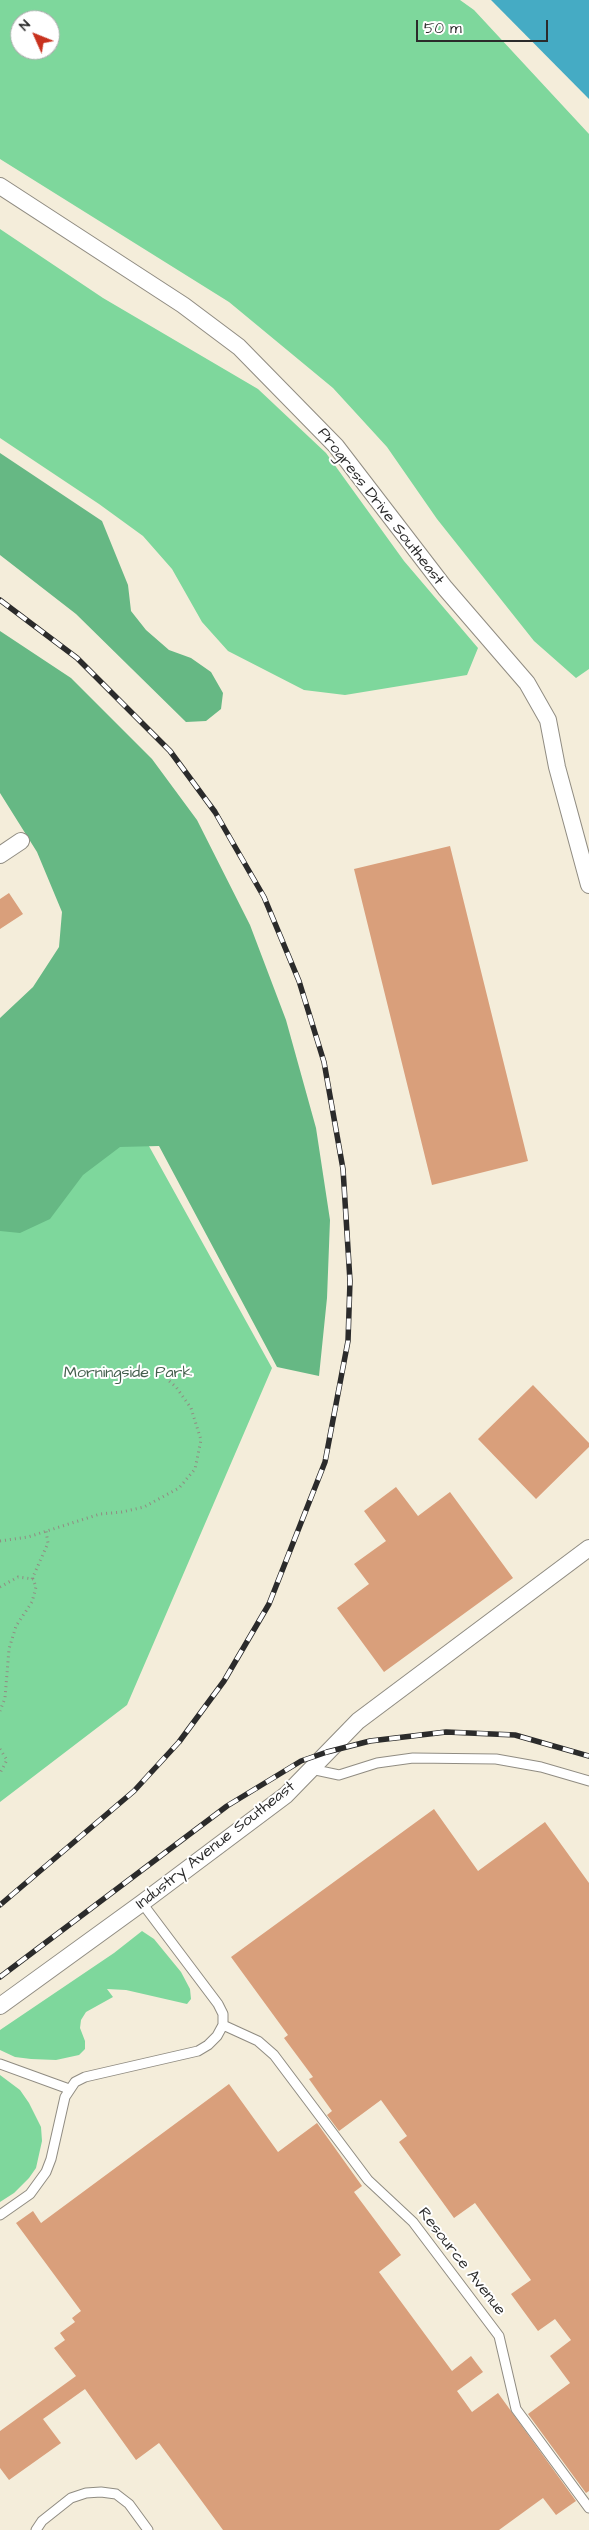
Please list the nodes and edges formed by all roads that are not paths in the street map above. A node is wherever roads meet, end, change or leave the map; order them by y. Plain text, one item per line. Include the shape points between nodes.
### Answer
1 (0, 186) edge
2 (21, 841) dead end
3 (0, 855) edge
4 (589, 885) edge
5 (589, 1548) edge
6 (310, 1769) junction
7 (589, 1781) edge
8 (142, 1903) junction
9 (0, 2006) edge
10 (223, 2025) junction
11 (0, 2064) edge
12 (69, 2089) junction
13 (0, 2216) edge
14 (589, 2508) edge
15 (36, 2530) edge
16 (148, 2530) edge

1 - 4 street, Progress Drive Southeast via 183,305 239,347 336,446 445,588 532,690 548,720 557,767
2 - 3 street
5 - 6 street, Industry Avenue Southeast via 358,1721
6 - 7 lane via 340,1775 377,1763 413,1758 496,1759 541,1767
6 - 8 street, Industry Avenue Southeast via 286,1795
8 - 9 street, Industry Avenue Southeast
8 - 10 lane via 218,2004 223,2014
10 - 12 lane via 217,2036 198,2051 85,2077
10 - 14 lane, Resource Avenue via 258,2041 274,2056 368,2180 414,2222 499,2336 516,2409
11 - 12 lane
12 - 13 lane via 46,2172 30,2194
15 - 16 lane via 42,2521 71,2498 100,2492 116,2494 129,2504

